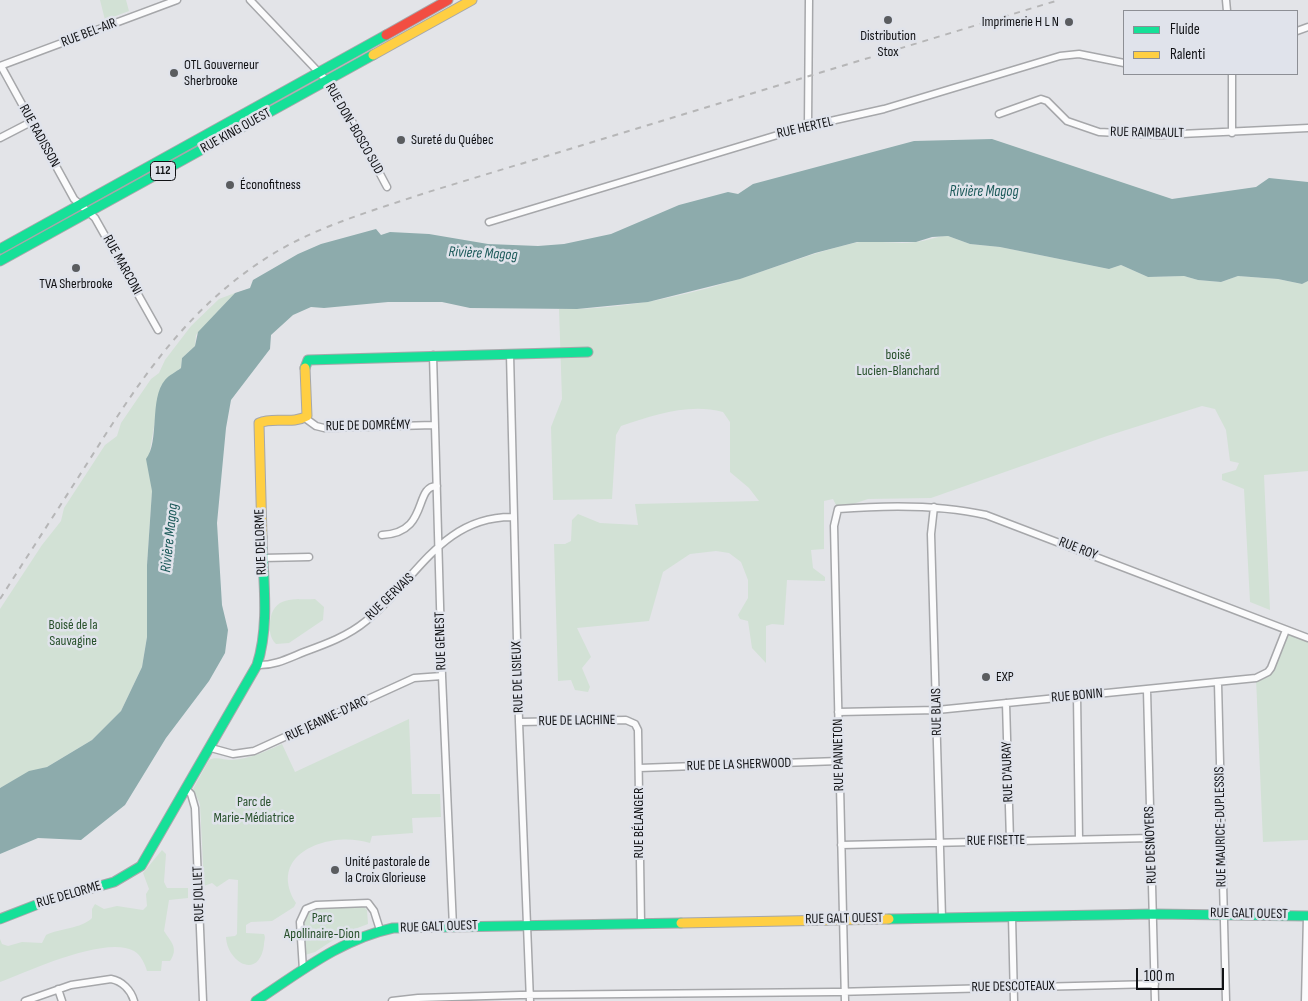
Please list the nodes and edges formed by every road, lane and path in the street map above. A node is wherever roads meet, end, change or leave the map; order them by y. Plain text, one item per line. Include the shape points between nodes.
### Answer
1 (177, 0) edge
2 (250, 0) edge
3 (448, 0) edge
4 (472, 0) edge
5 (809, 0) edge
6 (1123, 63) edge
7 (1, 66) edge
8 (319, 72) junction
9 (1232, 75) edge
10 (327, 81) junction
11 (999, 114) dead end
12 (31, 122) junction
13 (808, 125) junction
14 (1308, 128) edge
15 (1232, 133) junction
16 (0, 138) edge
17 (388, 187) dead end
18 (80, 205) junction
19 (89, 212) junction
20 (489, 222) dead end
21 (0, 249) edge
22 (0, 262) edge
23 (158, 330) dead end
24 (588, 352) dead end
25 (510, 354) junction
26 (433, 355) junction
27 (305, 418) junction
28 (434, 425) junction
29 (437, 486) junction
30 (934, 507) junction
31 (838, 509) joint
32 (514, 517) junction
33 (382, 535) dead end
34 (438, 547) junction
35 (309, 557) dead end
36 (262, 558) junction
37 (1286, 630) junction
38 (1308, 638) edge
39 (257, 665) junction
40 (442, 676) junction
41 (1218, 683) junction
42 (1147, 690) junction
43 (1077, 695) junction
44 (1006, 703) junction
45 (937, 710) junction
46 (838, 712) junction
47 (519, 722) junction
48 (635, 724) joint
49 (211, 748) junction
50 (839, 761) junction
51 (639, 768) junction
52 (187, 790) junction
53 (1151, 838) junction
54 (1079, 839) junction
55 (1010, 841) junction
56 (939, 843) junction
57 (841, 845) junction
58 (1153, 914) junction
59 (1223, 914) junction
60 (1012, 916) junction
61 (1307, 916) edge
62 (942, 918) junction
63 (0, 919) edge
64 (843, 919) junction
65 (641, 923) junction
66 (527, 924) junction
67 (453, 927) junction
68 (380, 930) junction
69 (303, 970) junction
70 (1155, 984) junction
71 (1014, 987) junction
72 (58, 989) junction
73 (844, 992) junction
74 (530, 998) edge
75 (25, 1001) edge
76 (62, 1001) edge
77 (134, 1001) edge
78 (203, 1001) edge
79 (256, 1001) edge
80 (392, 1001) edge
81 (845, 1001) edge
82 (1014, 1001) edge
83 (1156, 1001) edge
84 (1226, 1001) edge
85 (1305, 1001) edge

1 - 7 street, RUE BEL-AIR
2 - 8 street, RUE DON-BOSCO SUD
3 - 8 street, RUE KING OUEST / 112
4 - 10 street, RUE KING OUEST / 112
5 - 13 street
6 - 13 street, RUE HERTEL via 1079,54 1060,56 884,109
7 - 12 street, RUE RADISSON
8 - 10 street, RUE DON-BOSCO SUD
8 - 18 street, RUE KING OUEST / 112
9 - 15 street
10 - 17 street, RUE DON-BOSCO SUD
10 - 19 street, RUE KING OUEST / 112
11 - 15 street, RUE RAIMBAULT via 1041,99 1067,121 1099,132 1135,135
12 - 16 street
12 - 18 street, RUE RADISSON
13 - 20 street, RUE HERTEL
14 - 15 street, RUE RAIMBAULT
18 - 19 street, RUE MARCONI
18 - 21 street, RUE KING OUEST / 112
19 - 22 street, RUE KING OUEST / 112
19 - 23 street, RUE MARCONI
24 - 25 street
25 - 26 street
25 - 32 street, RUE DE LISIEUX
26 - 27 street via 308,360 305,364 308,412
26 - 28 street, RUE GENEST
27 - 28 street, RUE DE DOMRÉMY via 324,428
27 - 36 street, RUE DELORME via 259,423
28 - 29 street, RUE GENEST
29 - 33 street via 426,490 408,528
29 - 34 street, RUE GENEST
30 - 31 street, RUE ROY
30 - 37 street, RUE ROY via 986,515
30 - 45 street, RUE BLAIS via 931,534
31 - 46 street, RUE PANNETON via 834,526
32 - 34 street, RUE GERVAIS via 489,518 472,523 454,532
32 - 47 street, RUE DE LISIEUX
34 - 39 street, RUE GERVAIS via 385,604 348,633 274,664
34 - 40 street, RUE GENEST
35 - 36 street
36 - 39 street, RUE DELORME via 264,639
37 - 38 street, RUE ROY
37 - 41 street, RUE BONIN via 1268,672 1256,678
39 - 49 street, RUE DELORME
40 - 49 street, RUE JEANNE-D'ARC via 414,678 254,751 233,754
40 - 67 street, RUE GENEST
41 - 42 street, RUE BONIN
41 - 59 street, RUE MAURICE-DUPLESSIS
42 - 43 street, RUE BONIN
42 - 53 street, RUE DESNOYERS
43 - 44 street, RUE BONIN
43 - 54 street
44 - 45 street, RUE BONIN
44 - 55 street, RUE D'AURAY
45 - 46 street, RUE BONIN
45 - 56 street, RUE BLAIS
46 - 50 street, RUE PANNETON
47 - 48 street, RUE DE LACHINE via 626,720
47 - 66 street, RUE DE LISIEUX
48 - 51 street, RUE BÉLANGER
49 - 52 street, RUE DELORME
50 - 51 street, RUE DE LA SHERWOOD
50 - 57 street, RUE PANNETON
51 - 65 street, RUE BÉLANGER
52 - 63 street, RUE DELORME via 148,858 136,871 114,882 46,901
52 - 78 street, RUE JOLLIET via 195,808
53 - 54 street, RUE FISETTE
53 - 58 street, RUE DESNOYERS
54 - 55 street, RUE FISETTE
55 - 56 street, RUE FISETTE
56 - 57 street, RUE FISETTE
56 - 62 street, RUE BLAIS
57 - 64 street, RUE PANNETON
58 - 59 street, RUE GALT OUEST
58 - 60 street, RUE GALT OUEST
58 - 70 street, RUE DESNOYERS
59 - 61 street, RUE GALT OUEST
59 - 84 street, RUE MAURICE-DUPLESSIS
60 - 62 street, RUE GALT OUEST
60 - 71 street
61 - 85 street
62 - 64 street, RUE GALT OUEST
64 - 65 street, RUE GALT OUEST
64 - 73 street, RUE PANNETON
65 - 66 street, RUE GALT OUEST
66 - 67 street, RUE GALT OUEST
66 - 74 street, RUE DE LISIEUX
67 - 68 street, RUE GALT OUEST
68 - 69 street, RUE GALT OUEST via 346,942
68 - 69 street, RUE GALT OUEST via 368,903 316,905 306,909 300,922
69 - 79 street, RUE GALT OUEST
70 - 71 street, RUE DESCOTEAUX
70 - 83 street, RUE DESNOYERS
71 - 73 street, RUE DESCOTEAUX
71 - 82 street
72 - 75 street
72 - 76 street
72 - 77 street via 111,979 127,988
73 - 74 street, RUE DESCOTEAUX
73 - 81 street, RUE PANNETON
74 - 80 street, RUE DESCOTEAUX

